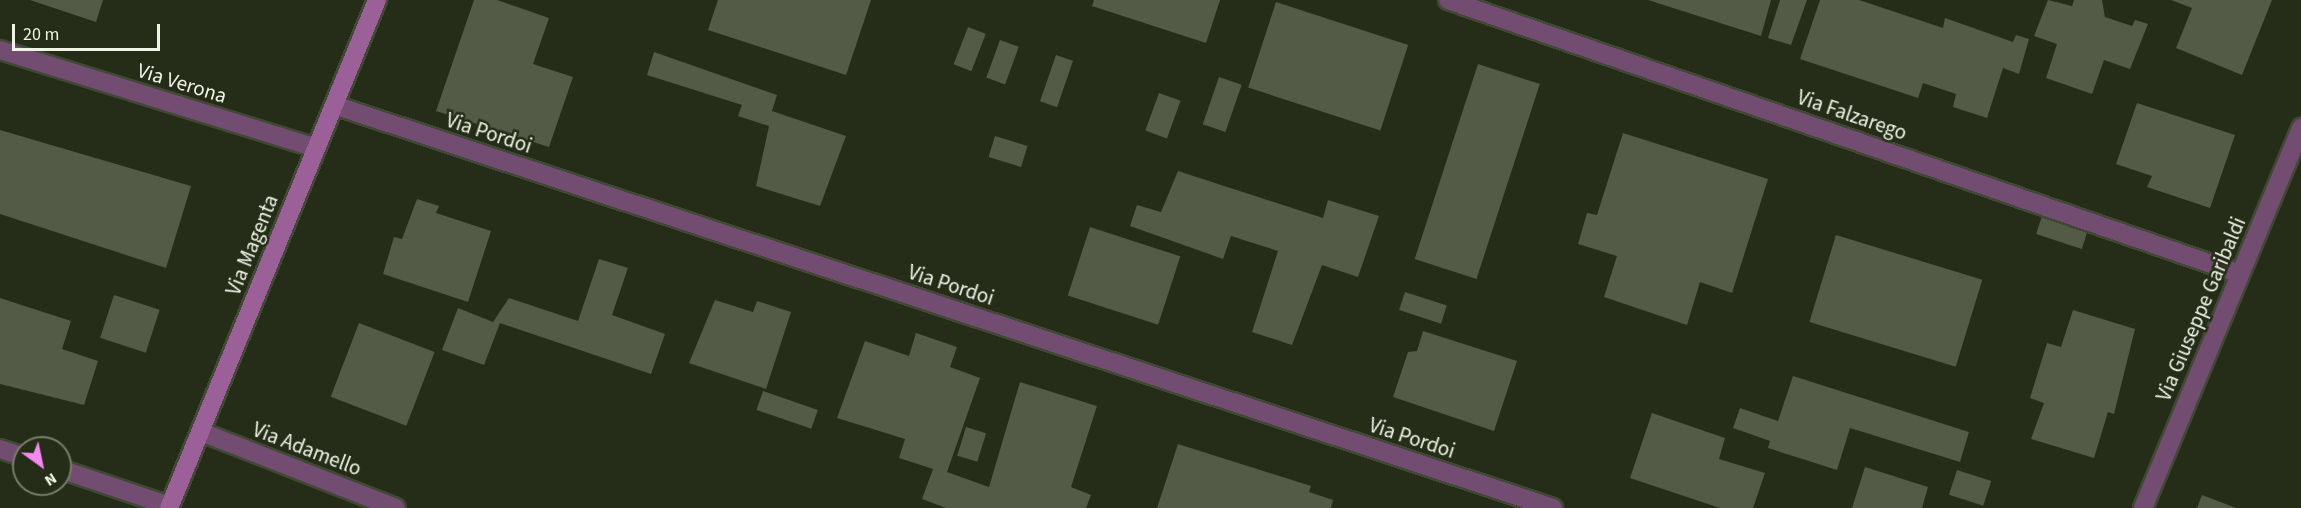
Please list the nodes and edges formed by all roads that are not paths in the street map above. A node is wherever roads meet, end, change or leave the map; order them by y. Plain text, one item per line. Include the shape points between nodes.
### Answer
1 (377, 0) edge
2 (1448, 0) edge
3 (0, 50) edge
4 (334, 105) junction
5 (2301, 128) edge
6 (316, 148) junction
7 (2240, 273) junction
8 (201, 432) junction
9 (72, 473) edge
10 (170, 507) edge
11 (396, 508) edge
12 (1553, 508) edge
13 (2142, 508) edge

1 - 4 street, Via Magenta
2 - 7 street, Via Falzarego
3 - 6 street, Via Verona
4 - 6 street, Via Magenta
4 - 12 street, Via Pordoi
5 - 7 street, Via Giuseppe Garibaldi
6 - 8 street, Via Magenta
7 - 13 street, Via Giuseppe Garibaldi
8 - 10 street, Via Magenta
8 - 11 street, Via Adamello
9 - 10 street

